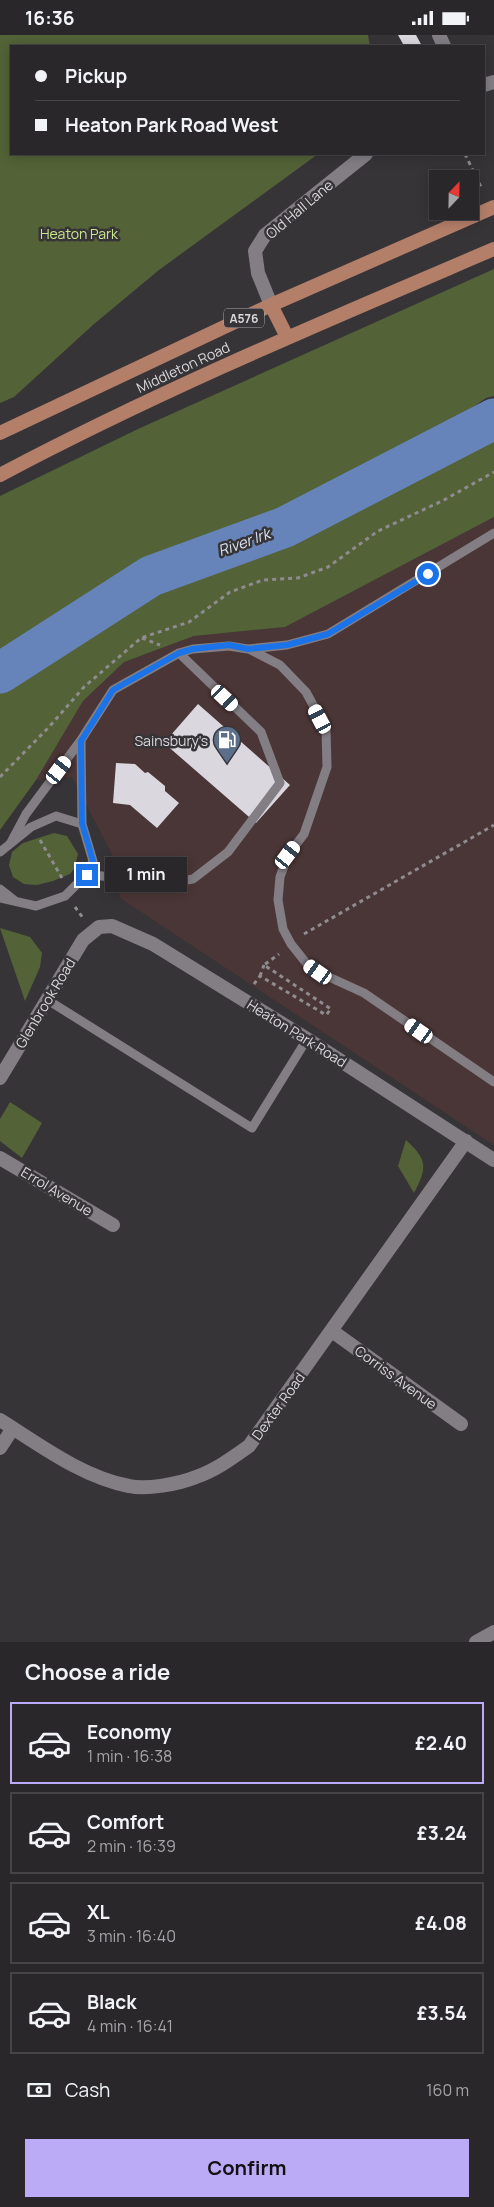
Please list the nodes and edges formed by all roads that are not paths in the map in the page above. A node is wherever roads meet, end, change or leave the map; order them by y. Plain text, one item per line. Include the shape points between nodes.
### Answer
1 (365, 155) edge
2 (494, 207) edge
3 (494, 249) edge
4 (271, 305) junction
5 (287, 337) junction
6 (0, 433) edge
7 (0, 475) edge
8 (494, 533) edge
9 (248, 649) junction
10 (179, 653) junction
11 (81, 741) junction
12 (82, 823) junction
13 (10, 844) junction
14 (0, 853) edge
15 (87, 875) junction
16 (0, 889) edge
17 (0, 899) edge
18 (16, 902) junction
19 (92, 931) joint
20 (46, 999) junction
21 (307, 1039) junction
22 (0, 1078) edge
23 (494, 1081) edge
24 (466, 1141) junction
25 (0, 1158) edge
26 (494, 1160) edge
27 (114, 1225) dead end
28 (332, 1331) junction
29 (0, 1420) edge
30 (461, 1424) dead end
31 (13, 1428) junction
32 (0, 1448) edge
33 (494, 1632) edge
34 (476, 1642) edge

1 - 4 street, Old Hall Lane via 265,235 255,251 258,273
2 - 4 highway, Middleton Road / A576
3 - 5 highway, Middleton Road / A576
4 - 5 highway
4 - 6 highway, Middleton Road / A576
5 - 7 highway, Middleton Road / A576 via 73,436
8 - 9 lane via 328,634 287,645
9 - 10 lane via 229,645
9 - 23 lane via 280,665 293,678 306,692 326,729 327,767 304,834 288,855 280,877 278,900 283,929 291,945 318,972 364,993
10 - 11 lane via 113,690
10 - 15 lane via 261,732 280,783 228,852 193,879 161,884
11 - 12 lane
11 - 13 lane via 26,814
12 - 13 lane via 56,816 30,827
12 - 15 lane via 93,861
13 - 14 lane
15 - 18 lane via 65,896 36,906
16 - 18 lane
17 - 18 lane
19 - 20 street, Glenbrook Road
19 - 21 street, Heaton Park Road via 106,926 120,928 153,944
20 - 21 lane via 252,1128
20 - 22 street, Glenbrook Road
21 - 24 street, Heaton Park Road
24 - 26 street, Heaton Park Road
24 - 28 street, Dexter Road
25 - 27 street, Errol Avenue
28 - 30 street, Corriss Avenue
28 - 31 street, Dexter Road via 249,1447 220,1466 174,1485 130,1487 86,1473
29 - 31 street, Dexter Road
31 - 32 street
33 - 34 street

